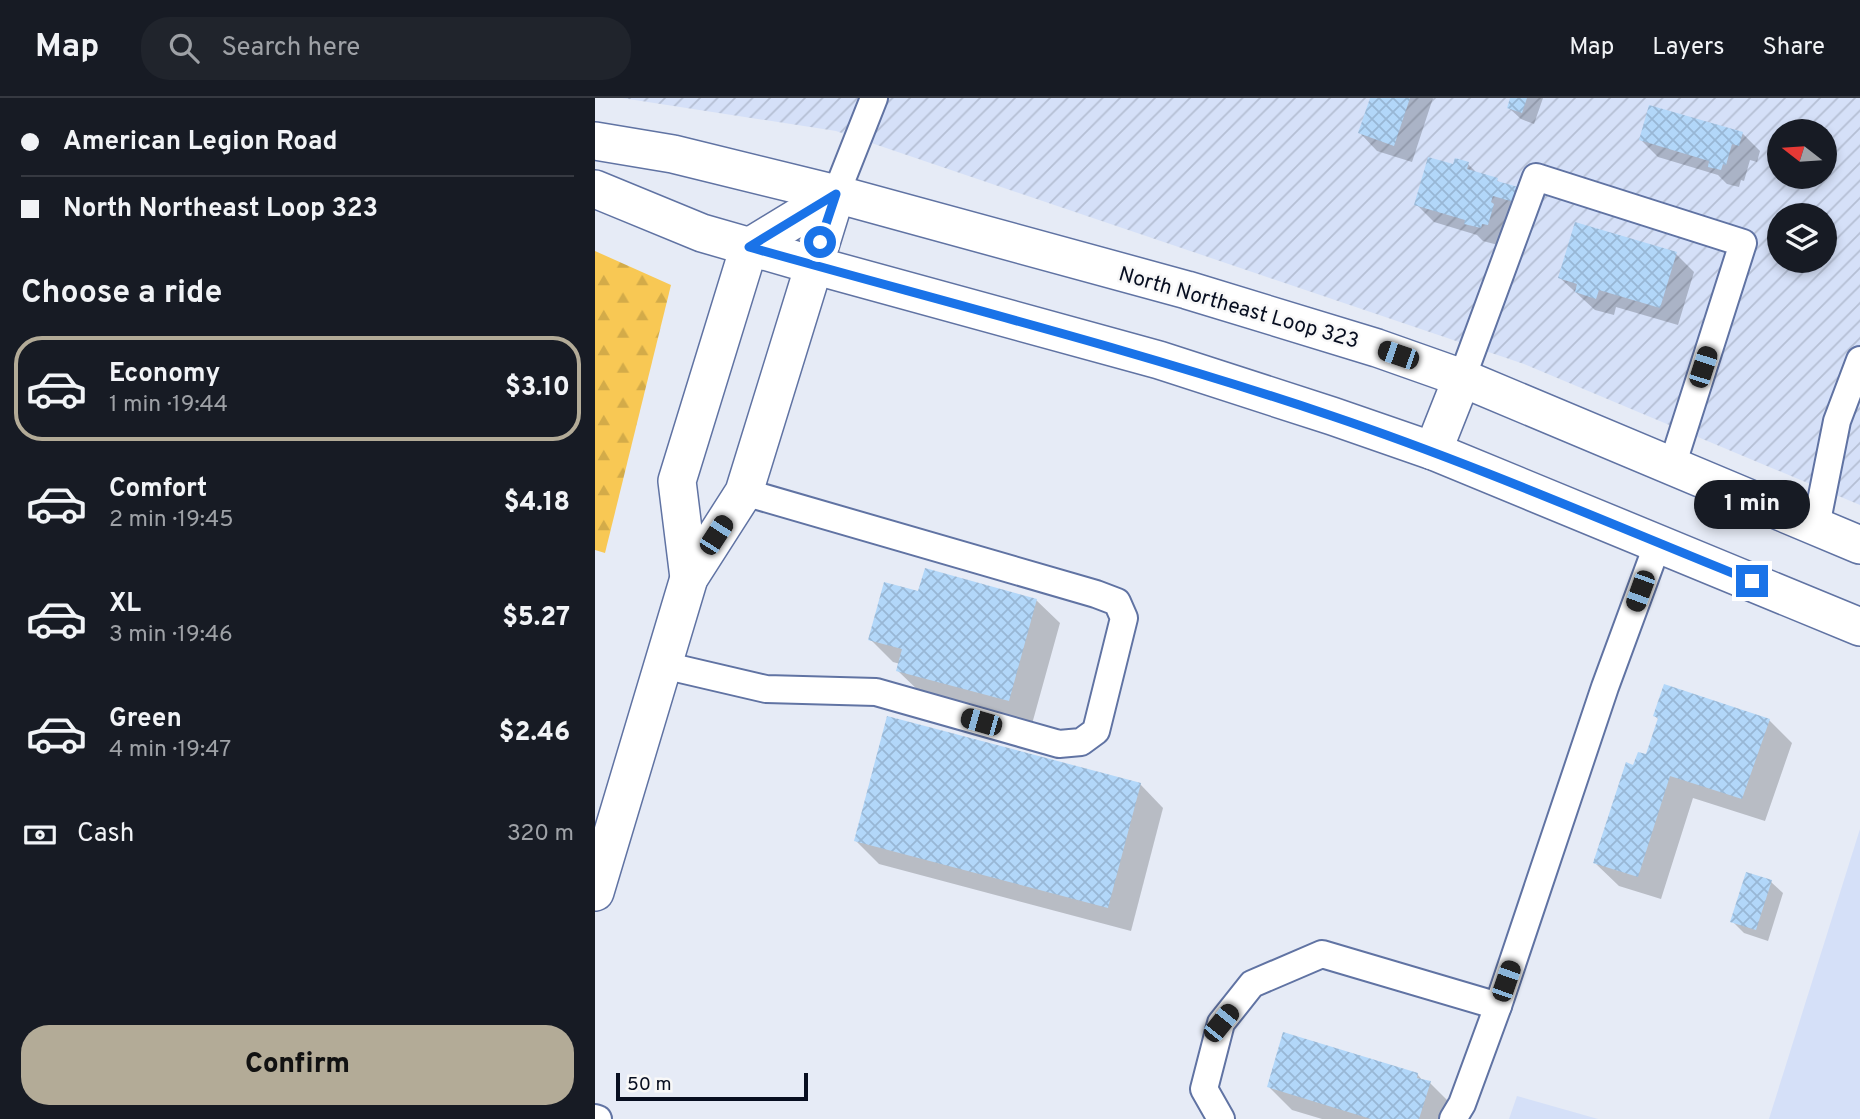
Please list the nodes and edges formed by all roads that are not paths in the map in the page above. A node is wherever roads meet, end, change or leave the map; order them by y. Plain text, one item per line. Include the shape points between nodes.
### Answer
1 (874, 98) edge
2 (595, 141) edge
3 (595, 189) edge
4 (836, 194) junction
5 (749, 247) junction
6 (813, 265) junction
7 (1860, 360) edge
8 (1462, 378) junction
9 (1849, 426) edge
10 (1433, 451) junction
11 (1672, 466) junction
12 (744, 492) junction
13 (1816, 526) junction
14 (1658, 543) junction
15 (1860, 545) edge
16 (689, 578) junction
17 (1860, 627) edge
18 (663, 665) junction
19 (595, 892) edge
20 (1498, 1006) junction
21 (1221, 1119) edge
22 (1453, 1119) edge

1 - 4 street
2 - 4 highway, North Northeast Loop 323 via 673,154
3 - 5 highway
4 - 5 highway
4 - 6 highway
4 - 8 highway, North Northeast Loop 323 via 1275,316
5 - 6 highway
5 - 16 highway via 677,481
6 - 10 highway via 1159,360
6 - 12 highway
7 - 9 street
8 - 10 highway
8 - 11 highway, North Northeast Loop 323
8 - 11 street via 1536,177 1743,243
9 - 13 street
10 - 14 highway
11 - 13 highway, North Northeast Loop 323
12 - 16 highway
12 - 18 street via 1117,602 1124,618 1096,731 1081,742 1059,744 876,692 766,689
13 - 15 highway, North Northeast Loop 323
14 - 17 highway
14 - 20 street
16 - 18 highway
18 - 19 highway
20 - 21 street via 1322,954 1252,984 1221,1023 1204,1089
20 - 22 street

